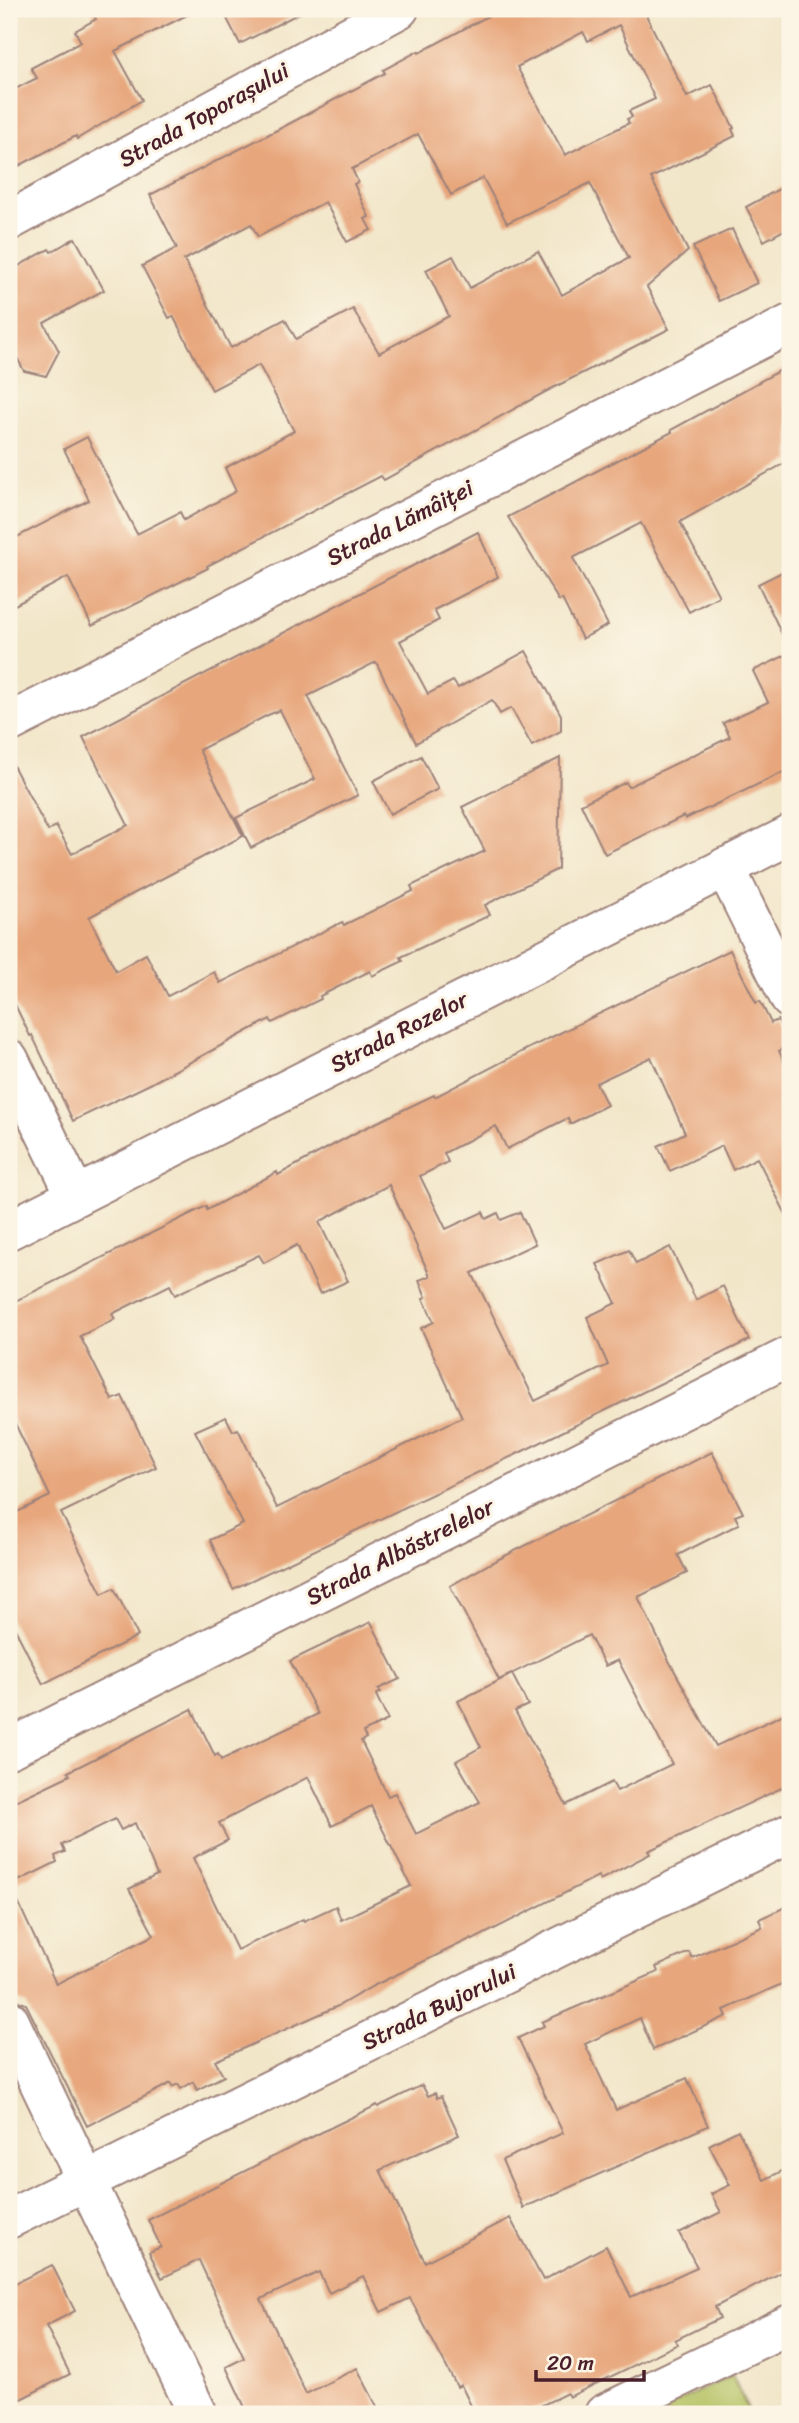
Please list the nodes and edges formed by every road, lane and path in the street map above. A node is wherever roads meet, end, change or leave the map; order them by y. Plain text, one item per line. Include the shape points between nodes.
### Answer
1 (400, 9) edge
2 (9, 221) edge
3 (790, 324) edge
4 (9, 723) edge
5 (790, 835) edge
6 (725, 867) junction
7 (790, 999) edge
8 (9, 1059) edge
9 (76, 1196) junction
10 (9, 1230) edge
11 (790, 1356) edge
12 (9, 1749) edge
13 (790, 1833) edge
14 (9, 2020) edge
15 (87, 2180) junction
16 (9, 2219) edge
17 (790, 2324) edge
18 (198, 2414) edge
19 (604, 2414) edge

1 - 2 street, Strada Toporașului
3 - 4 street, Strada Lămâiței
5 - 6 street, Strada Rozelor
6 - 7 street
6 - 9 street, Strada Rozelor
8 - 9 street
9 - 10 street, Strada Rozelor
11 - 12 street, Strada Albăstrelelor
13 - 15 street, Strada Bujorului
14 - 15 street
15 - 16 street, Strada Bujorului
15 - 18 street
17 - 19 street

